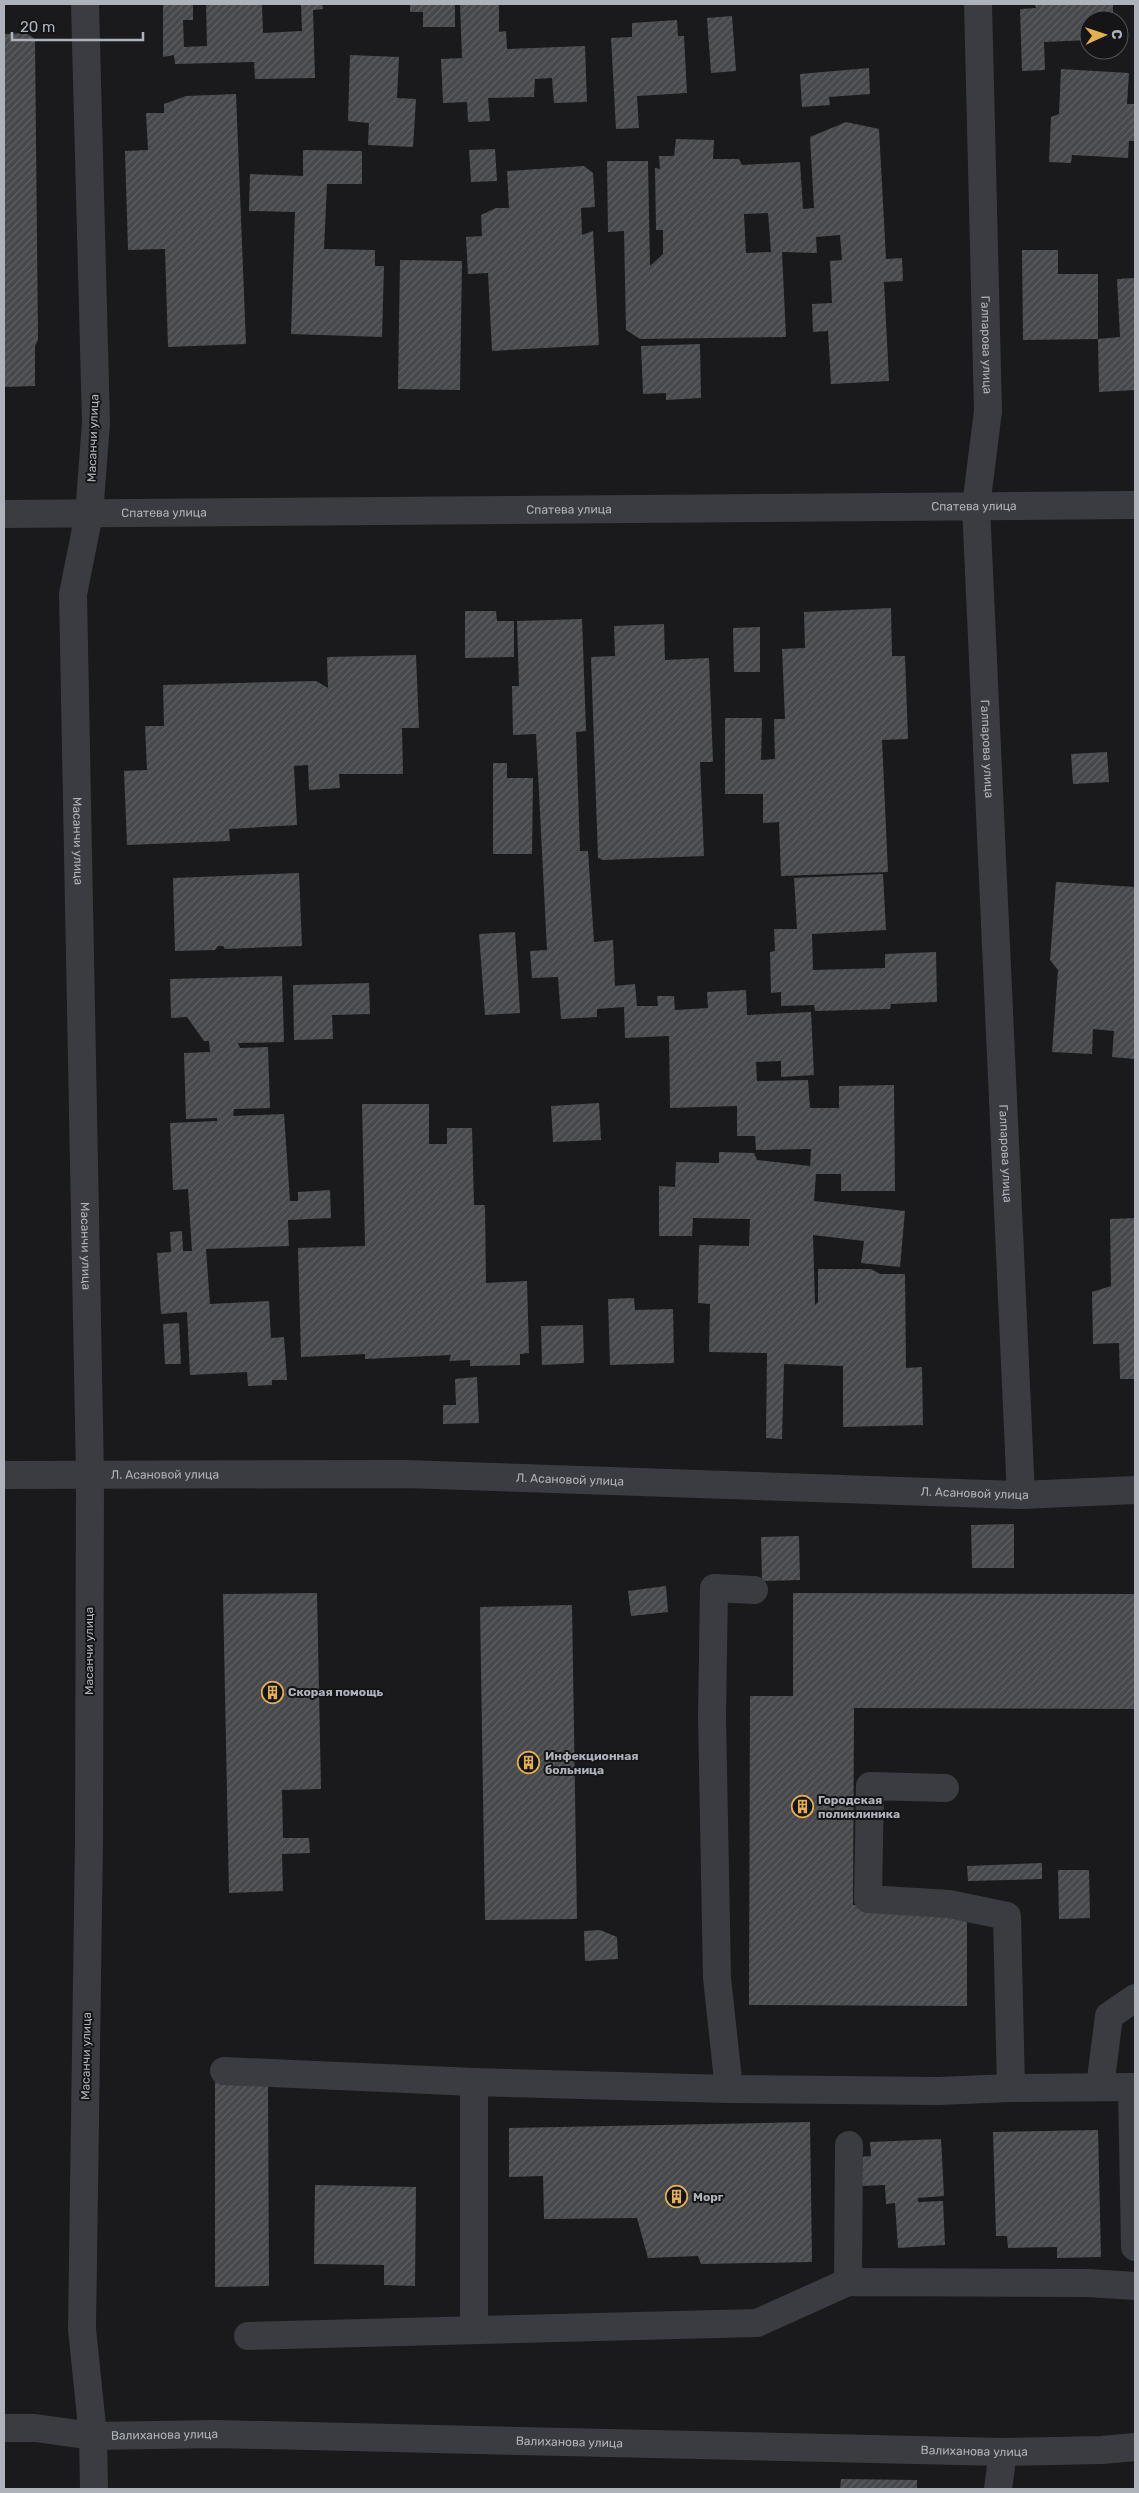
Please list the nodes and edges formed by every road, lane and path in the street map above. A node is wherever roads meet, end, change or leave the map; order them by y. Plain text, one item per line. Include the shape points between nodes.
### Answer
1 (85, 4) edge
2 (978, 4) edge
3 (1135, 505) edge
4 (976, 506) junction
5 (4, 514) edge
6 (90, 514) junction
7 (4, 1475) edge
8 (90, 1475) junction
9 (1135, 1490) edge
10 (1021, 1495) junction
11 (754, 1590) dead end
12 (945, 1788) dead end
13 (1135, 1998) edge
14 (224, 2071) dead end
15 (474, 2082) junction
16 (1100, 2087) junction
17 (1134, 2087) edge
18 (729, 2088) junction
19 (1011, 2088) junction
20 (849, 2145) dead end
21 (1135, 2247) edge
22 (848, 2282) junction
23 (1135, 2286) edge
24 (474, 2330) junction
25 (248, 2336) dead end
26 (4, 2428) edge
27 (93, 2436) junction
28 (1135, 2447) edge
29 (1002, 2452) junction
30 (94, 2489) edge
31 (998, 2489) edge

1 - 6 street, Масанчи улица via 96,423
2 - 4 street, Галпарова улица via 988,411
3 - 4 street, Спатева улица
4 - 6 street, Спатева улица
4 - 10 street, Галпарова улица
5 - 6 street, Спатева улица
6 - 8 street, Масанчи улица via 73,594
7 - 8 street, Л. Асановой улица
8 - 10 street, Л. Асановой улица via 404,1474
8 - 27 street, Масанчи улица via 82,2329
9 - 10 street, Л. Асановой улица
11 - 18 street via 714,1588 712,1717 717,1978
12 - 19 street via 870,1786 868,1899 949,1904 1007,1916
13 - 16 street via 1109,2016
14 - 15 street
15 - 18 street
15 - 24 street
16 - 17 street
16 - 19 street
17 - 21 street
18 - 19 street via 938,2091
20 - 22 street
22 - 23 street
22 - 24 street via 757,2323
24 - 25 street
26 - 27 street, Валиханова улица via 34,2428
27 - 29 street, Валиханова улица via 226,2435
27 - 30 street, Масанчи улица
28 - 29 street, Валиханова улица
29 - 31 street

